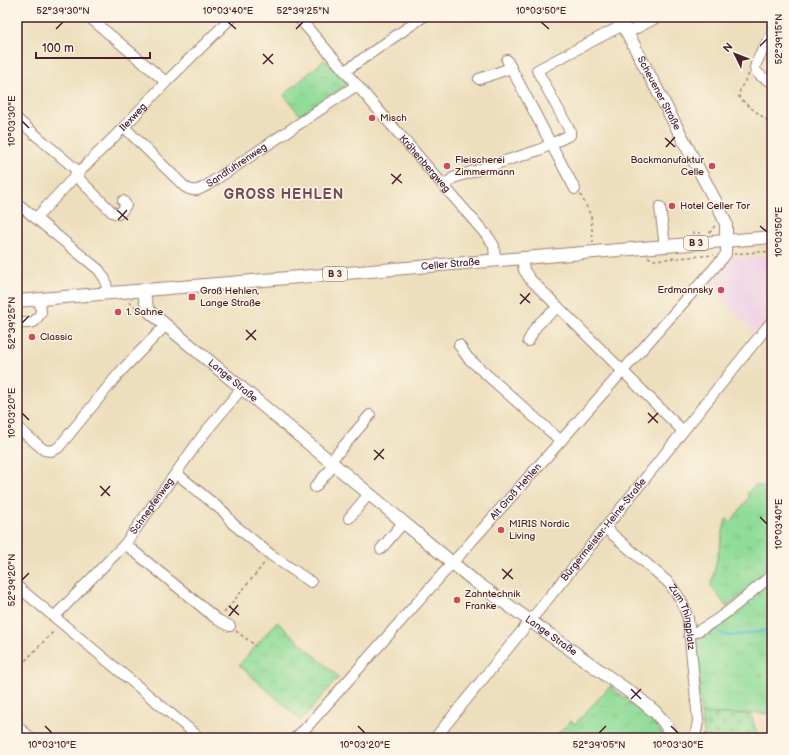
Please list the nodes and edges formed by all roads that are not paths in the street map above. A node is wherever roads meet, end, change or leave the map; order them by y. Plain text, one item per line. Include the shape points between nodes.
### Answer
1 (89, 17) edge
2 (232, 17) edge
3 (298, 17) edge
4 (423, 17) edge
5 (658, 17) edge
6 (623, 25) edge
7 (772, 34) edge
8 (344, 71) junction
9 (479, 79) dead end
10 (166, 82) junction
11 (772, 82) edge
12 (357, 85) junction
13 (17, 119) edge
14 (124, 127) junction
15 (551, 144) junction
16 (77, 174) junction
17 (444, 186) junction
18 (575, 189) road end
19 (123, 201) dead end
20 (18, 204) edge
21 (660, 207) dead end
22 (36, 218) junction
23 (772, 237) edge
24 (726, 240) junction
25 (665, 246) junction
26 (522, 258) junction
27 (495, 260) junction
28 (143, 290) junction
29 (108, 293) junction
30 (40, 299) junction
31 (17, 301) edge
32 (558, 308) junction
33 (772, 321) edge
34 (17, 324) edge
35 (166, 325) junction
36 (528, 341) dead end
37 (459, 345) dead end
38 (622, 372) junction
39 (242, 388) junction
40 (370, 415) dead end
41 (17, 427) edge
42 (683, 431) junction
43 (561, 441) junction
44 (332, 463) junction
45 (176, 472) junction
46 (315, 487) dead end
47 (369, 494) junction
48 (348, 518) dead end
49 (403, 523) junction
50 (605, 528) junction
51 (125, 544) junction
52 (381, 549) dead end
53 (452, 563) junction
54 (772, 575) edge
55 (311, 582) dead end
56 (17, 586) edge
57 (58, 620) junction
58 (530, 621) junction
59 (230, 626) road end
60 (689, 635) junction
61 (17, 726) edge
62 (696, 735) edge
63 (31, 738) edge
64 (200, 738) edge
65 (295, 738) edge
66 (435, 738) edge
67 (674, 738) edge

1 - 10 street
2 - 10 street, Ilexweg
3 - 8 street, Krähenbergweg
4 - 8 street
5 - 6 street
6 - 15 street via 537,70 570,131 570,136
6 - 24 main road, Scheuener Straße via 720,210 726,224
7 - 11 street via 755,67 757,73
8 - 12 street, Krähenbergweg
9 - 15 street via 509,64
10 - 14 street, Ilexweg
12 - 14 street, Sandfuhrenweg via 200,190 192,191 184,187
12 - 17 street, Krähenbergweg
13 - 16 street
14 - 16 street, Ilexweg
15 - 17 street via 453,178
15 - 18 street
16 - 19 street via 112,212 118,214 122,211 126,205
16 - 22 street, Ilexweg
17 - 27 street, Krähenbergweg via 490,238 494,246
20 - 22 street
21 - 25 street
22 - 29 street via 99,270 105,279
23 - 24 main road, Celler Straße / B 3
24 - 25 main road, Celler Straße / B 3
24 - 38 street, Alt Groß Hehlen via 726,254
25 - 26 main road, Celler Straße / B 3
26 - 27 main road, Celler Straße / B 3
26 - 32 street via 524,270 530,280
27 - 28 main road, Celler Straße / B 3
28 - 29 main road, Celler Straße / B 3
28 - 35 main road, Lange Straße via 150,312
29 - 30 main road, B 3
30 - 31 main road, B 3
30 - 34 street via 41,313 34,322
32 - 36 street via 534,328
32 - 38 street
33 - 42 street, Bürgermeister-Heine-Straße
35 - 39 main road, Lange Straße
35 - 41 street via 120,371 58,448 44,450
37 - 43 street via 468,358
38 - 42 street
38 - 43 street, Alt Groß Hehlen
39 - 44 main road, Lange Straße
39 - 45 street, Schnepfenweg
40 - 44 street
42 - 50 street, Bürgermeister-Heine-Straße
43 - 53 street, Alt Groß Hehlen
44 - 46 street
44 - 47 main road, Lange Straße
45 - 51 street, Schnepfenweg
45 - 55 street via 271,556
47 - 48 street
47 - 49 main road, Lange Straße
49 - 52 street
49 - 53 main road, Lange Straße
50 - 58 street, Bürgermeister-Heine-Straße
50 - 60 street, Zum Thingplatz via 669,583 681,600 688,618
51 - 57 street, Schnepfenweg
51 - 59 street via 218,620
53 - 58 main road, Lange Straße
53 - 65 street, Alt Groß Hehlen via 306,729
54 - 60 street via 722,616
56 - 57 street
57 - 64 street
58 - 66 street, Bürgermeister-Heine-Straße
58 - 67 main road, Lange Straße via 638,698 655,712
60 - 62 street, Zum Thingplatz via 698,721
61 - 63 street

